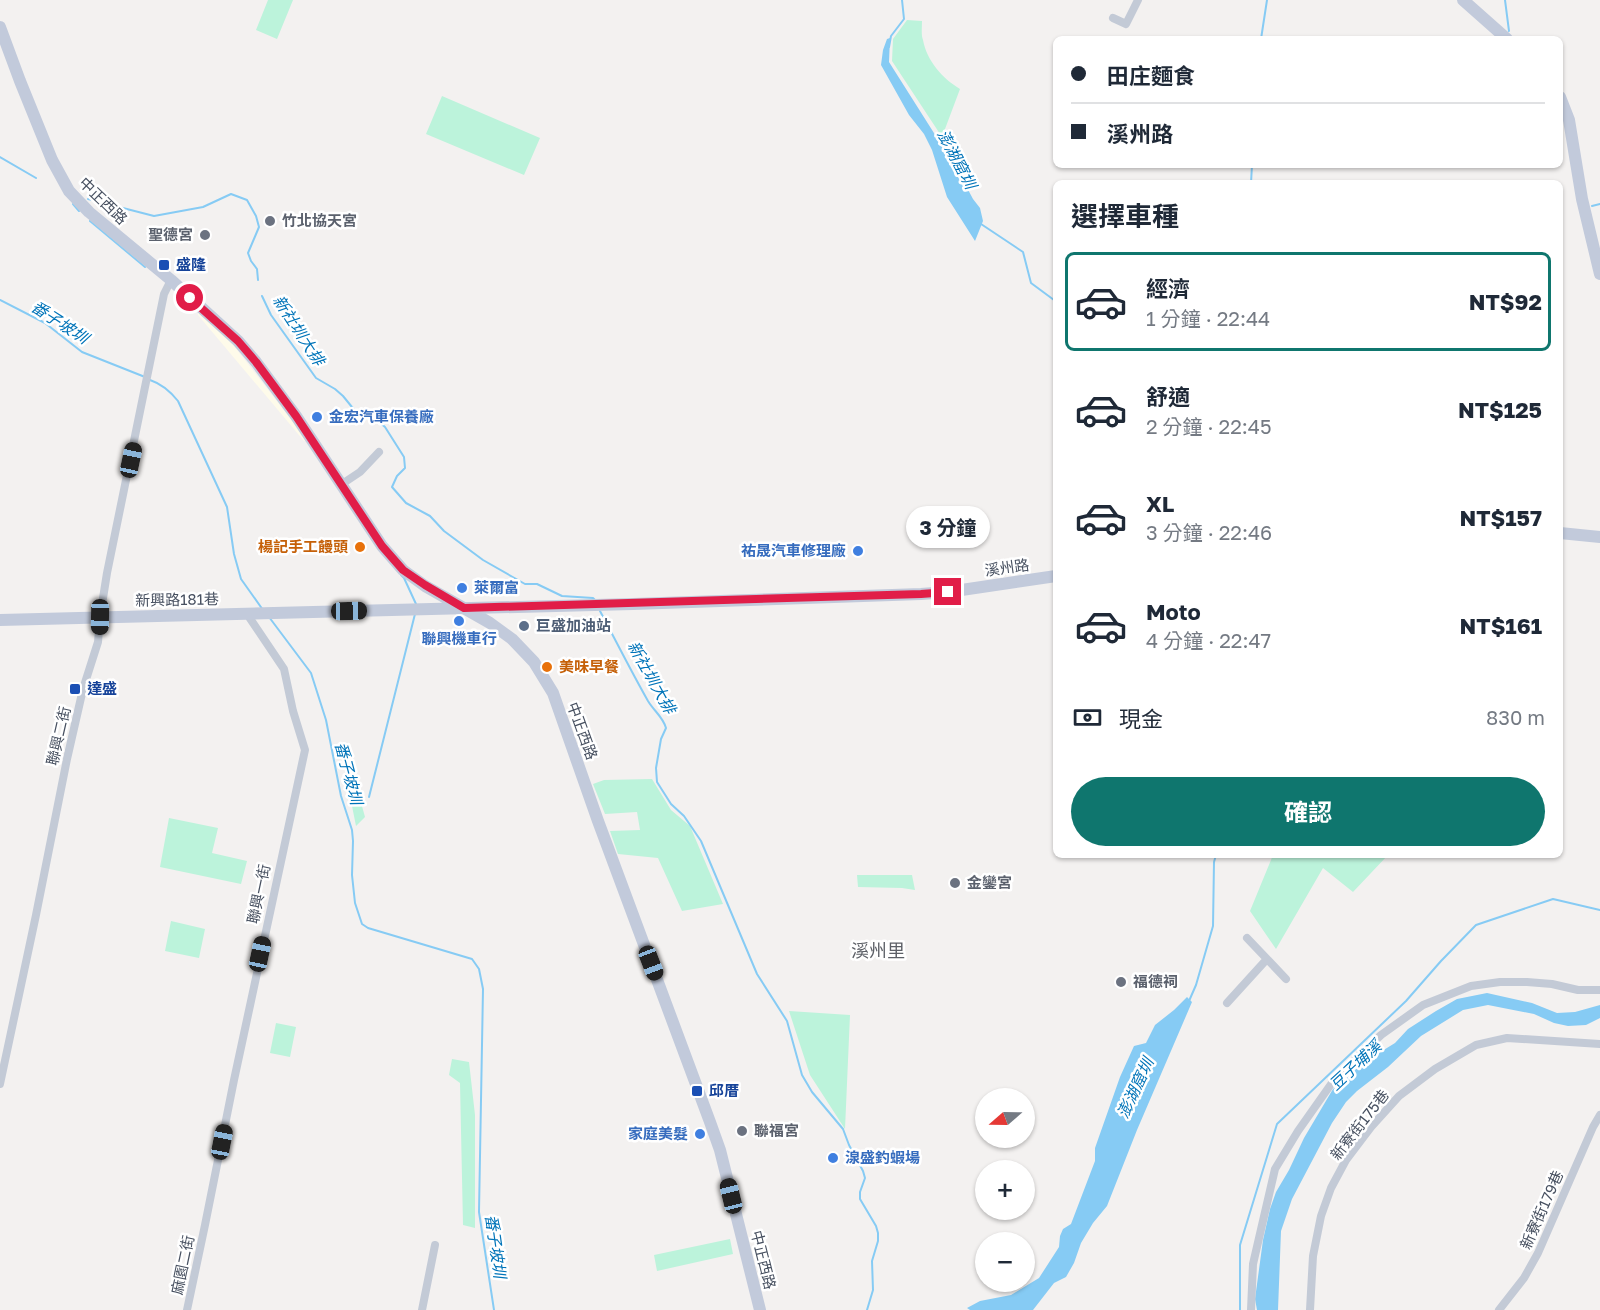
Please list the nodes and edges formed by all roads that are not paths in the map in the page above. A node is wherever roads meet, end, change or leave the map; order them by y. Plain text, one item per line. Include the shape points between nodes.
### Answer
1 (1138, 0) edge
2 (1463, 0) edge
3 (1113, 18) dead end
4 (0, 27) edge
5 (1504, 36) edge
6 (1563, 105) edge
7 (1600, 274) edge
8 (171, 280) junction
9 (379, 452) dead end
10 (342, 484) junction
11 (1563, 533) edge
12 (1600, 537) edge
13 (1053, 576) edge
14 (464, 608) junction
15 (247, 614) junction
16 (100, 617) junction
17 (0, 620) edge
18 (1247, 939) dead end
19 (1267, 959) junction
20 (1286, 979) dead end
21 (1600, 990) edge
22 (1227, 1003) dead end
23 (1600, 1044) edge
24 (0, 1084) edge
25 (1600, 1115) edge
26 (206, 1225) joint
27 (435, 1245) dead end
28 (187, 1310) edge
29 (422, 1310) edge
30 (760, 1310) edge
31 (1251, 1310) edge
32 (1310, 1310) edge
33 (1499, 1310) edge

1 - 3 street via 1126,24
2 - 5 main road
4 - 8 main road, 中正西路 via 52,160 69,191 101,223
6 - 7 main road
8 - 10 main road, 中正西路 via 256,362
8 - 16 street, 聯興二街 via 164,294
9 - 10 street
10 - 14 main road, 中正西路 via 382,546 403,570
11 - 12 main road
13 - 14 main road, 溪州路 via 921,594
14 - 15 main road, 新興路181巷
14 - 30 main road, 中正西路 via 512,639 534,662 553,693 720,1150
15 - 16 main road, 新興路181巷
15 - 26 street, 聯興一街 via 284,669 305,750
16 - 17 main road, 新興路181巷
16 - 24 street, 聯興二街 via 98,642 67,759
18 - 19 street
19 - 20 street
19 - 22 street
21 - 31 street via 1527,982 1472,986 1423,1005 1381,1035 1334,1080 1275,1169 1253,1264
23 - 32 street, 新寮街175巷 via 1507,1038 1476,1045 1399,1096 1346,1160 1331,1188 1312,1256
25 - 33 street, 新寮街179巷 via 1539,1253
26 - 28 street, 麻園二街
27 - 29 street

